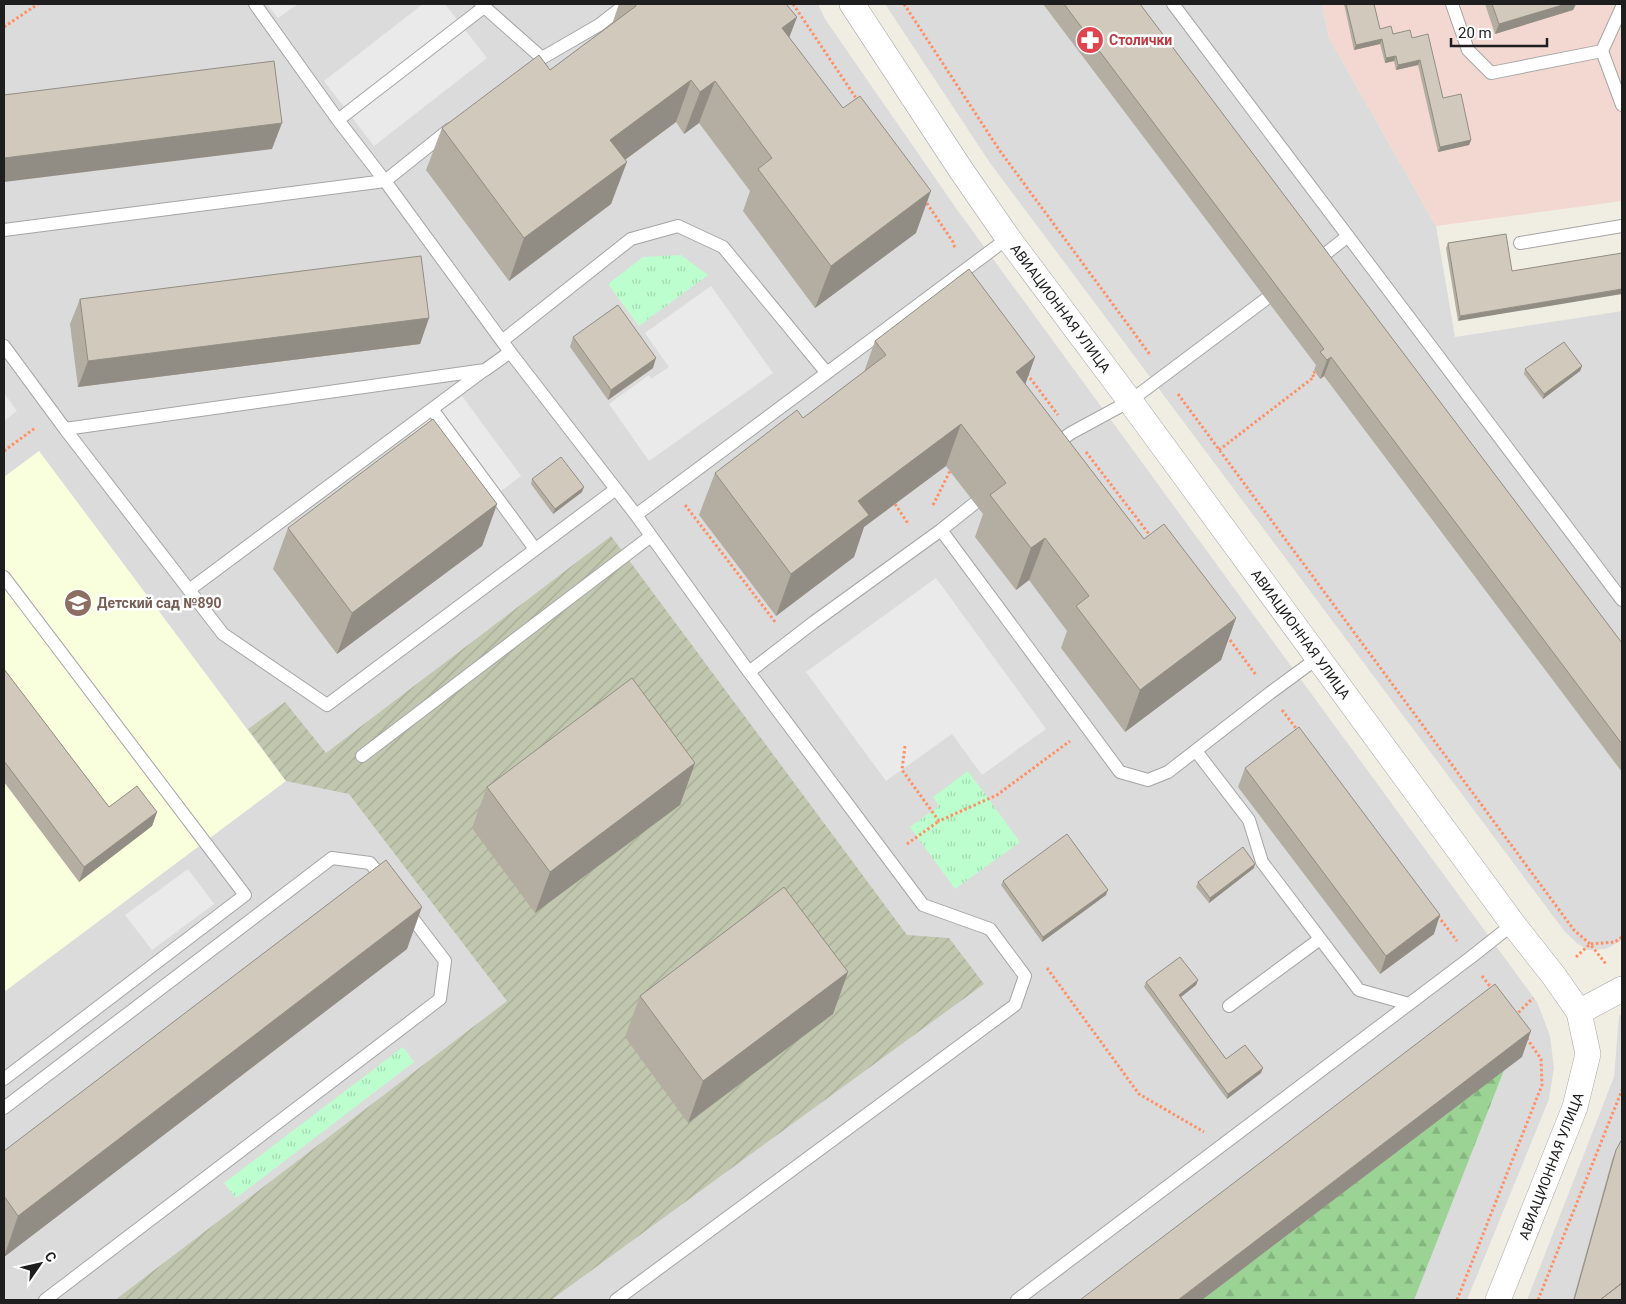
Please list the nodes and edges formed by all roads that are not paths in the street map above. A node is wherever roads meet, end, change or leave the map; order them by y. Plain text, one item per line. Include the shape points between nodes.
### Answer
1 (255, 4) edge
2 (626, 4) edge
3 (852, 4) edge
4 (1173, 4) edge
5 (1452, 4) edge
6 (482, 5) edge
7 (1622, 7) edge
8 (1602, 51) junction
9 (1622, 105) edge
10 (463, 119) edge
11 (338, 120) junction
12 (385, 181) junction
13 (1622, 226) edge
14 (4, 230) edge
15 (1348, 236) junction
16 (1008, 238) junction
17 (1520, 243) dead end
18 (1314, 262) edge
19 (1266, 299) edge
20 (502, 341) junction
21 (510, 352) junction
22 (6, 353) edge
23 (485, 370) junction
24 (826, 372) junction
25 (1130, 401) junction
26 (432, 409) junction
27 (65, 429) junction
28 (1042, 454) edge
29 (616, 489) junction
30 (974, 504) edge
31 (636, 515) junction
32 (941, 530) junction
33 (650, 536) junction
34 (535, 550) junction
35 (4, 577) edge
36 (189, 590) junction
37 (1622, 600) edge
38 (1319, 657) junction
39 (749, 672) junction
40 (1196, 751) junction
41 (362, 756) dead end
42 (1513, 924) junction
43 (1320, 939) junction
44 (1617, 980) edge
45 (1409, 1004) junction
46 (1229, 1006) dead end
47 (1579, 1012) junction
48 (4, 1079) edge
49 (4, 1108) edge
50 (45, 1300) edge
51 (616, 1300) edge
52 (1017, 1300) edge
53 (1498, 1300) edge

1 - 11 lane
2 - 6 lane via 600,25 538,61
3 - 16 street, АВИАЦИОННАЯ УЛИЦА
4 - 15 lane
5 - 8 lane via 1468,50 1490,73
6 - 11 lane
7 - 8 lane
8 - 9 lane
10 - 12 lane
11 - 12 lane
12 - 14 lane
12 - 20 lane
13 - 17 lane
15 - 18 lane
15 - 37 lane
16 - 24 lane
16 - 25 street, АВИАЦИОННАЯ УЛИЦА
19 - 25 lane
20 - 21 lane
20 - 24 lane via 631,239 678,226 723,247
21 - 23 lane
21 - 29 lane
22 - 27 lane
23 - 26 lane
23 - 27 lane
24 - 31 lane
25 - 28 lane via 1071,433
25 - 38 street, АВИАЦИОННАЯ УЛИЦА
26 - 34 lane
26 - 36 lane
27 - 36 lane
29 - 31 lane
29 - 34 lane
30 - 32 lane
31 - 33 lane
32 - 39 lane
32 - 40 lane via 1120,772 1148,780 1168,772
33 - 39 lane
33 - 41 lane
34 - 36 lane via 327,705 224,634
35 - 48 lane via 245,896
38 - 40 lane
38 - 42 street, АВИАЦИОННАЯ УЛИЦА
39 - 51 lane via 923,905 990,930 1026,976 1015,1005
40 - 43 lane via 1249,820 1262,862
42 - 45 lane
42 - 47 street, АВИАЦИОННАЯ УЛИЦА
43 - 45 lane via 1359,990
43 - 46 lane
44 - 47 street
45 - 52 lane
47 - 53 street, АВИАЦИОННАЯ УЛИЦА via 1588,1054 1575,1107
49 - 50 lane via 332,858 370,863 445,961 440,999

